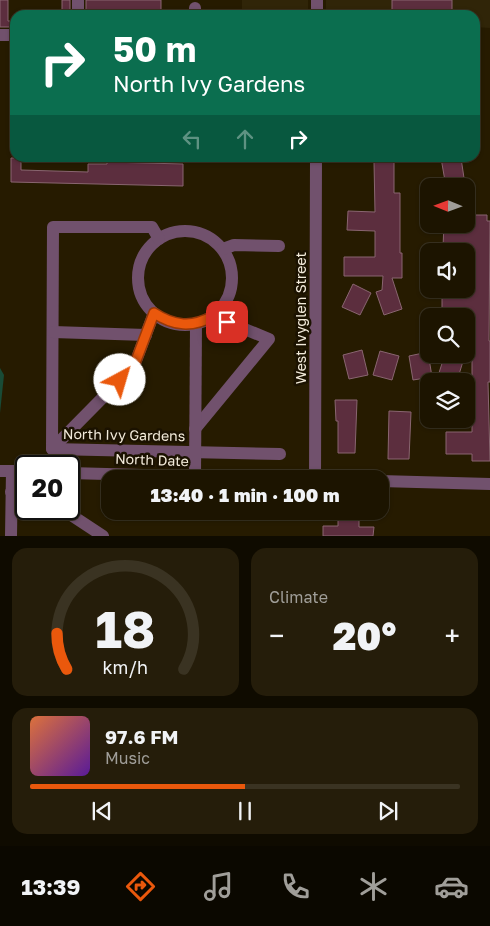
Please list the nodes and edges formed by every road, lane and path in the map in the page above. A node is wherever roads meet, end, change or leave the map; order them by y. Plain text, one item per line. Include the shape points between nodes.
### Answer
1 (316, 162) edge
2 (159, 238) junction
3 (280, 246) dead end
4 (223, 249) junction
5 (154, 313) junction
6 (213, 316) junction
7 (196, 324) junction
8 (52, 332) junction
9 (146, 335) junction
10 (195, 429) junction
11 (52, 449) junction
12 (195, 452) junction
13 (280, 454) dead end
14 (194, 470) edge
15 (315, 470) edge
16 (6, 471) edge
17 (80, 473) edge
18 (101, 474) edge
19 (389, 481) edge
20 (490, 484) edge
21 (11, 492) junction
22 (15, 492) edge
23 (79, 520) edge
24 (11, 536) edge
25 (103, 536) edge

1 - 15 street, West Ivyglen Street
2 - 4 street via 186,230 200,233
2 - 5 street via 148,248 138,275 139,289
2 - 8 street, North Ivy Gardens via 152,227 53,227
3 - 4 street via 234,245
4 - 6 street via 230,262 230,292
5 - 7 street via 181,325
5 - 9 street, North Ivy Gardens
6 - 7 street
6 - 10 street, North Ivy Gardens via 269,338
7 - 10 street, North Ivy Gardens
8 - 9 street
8 - 11 street, North Ivy Gardens
9 - 11 street, North Ivy Gardens via 134,366
10 - 12 street, North Ivy Gardens
11 - 12 street, North Ivy Gardens
12 - 13 street, North Ivy Gardens
12 - 14 street, North Ivy Gardens
16 - 21 street
17 - 18 street, North Date
19 - 20 street
21 - 22 street
21 - 24 street
23 - 25 street

